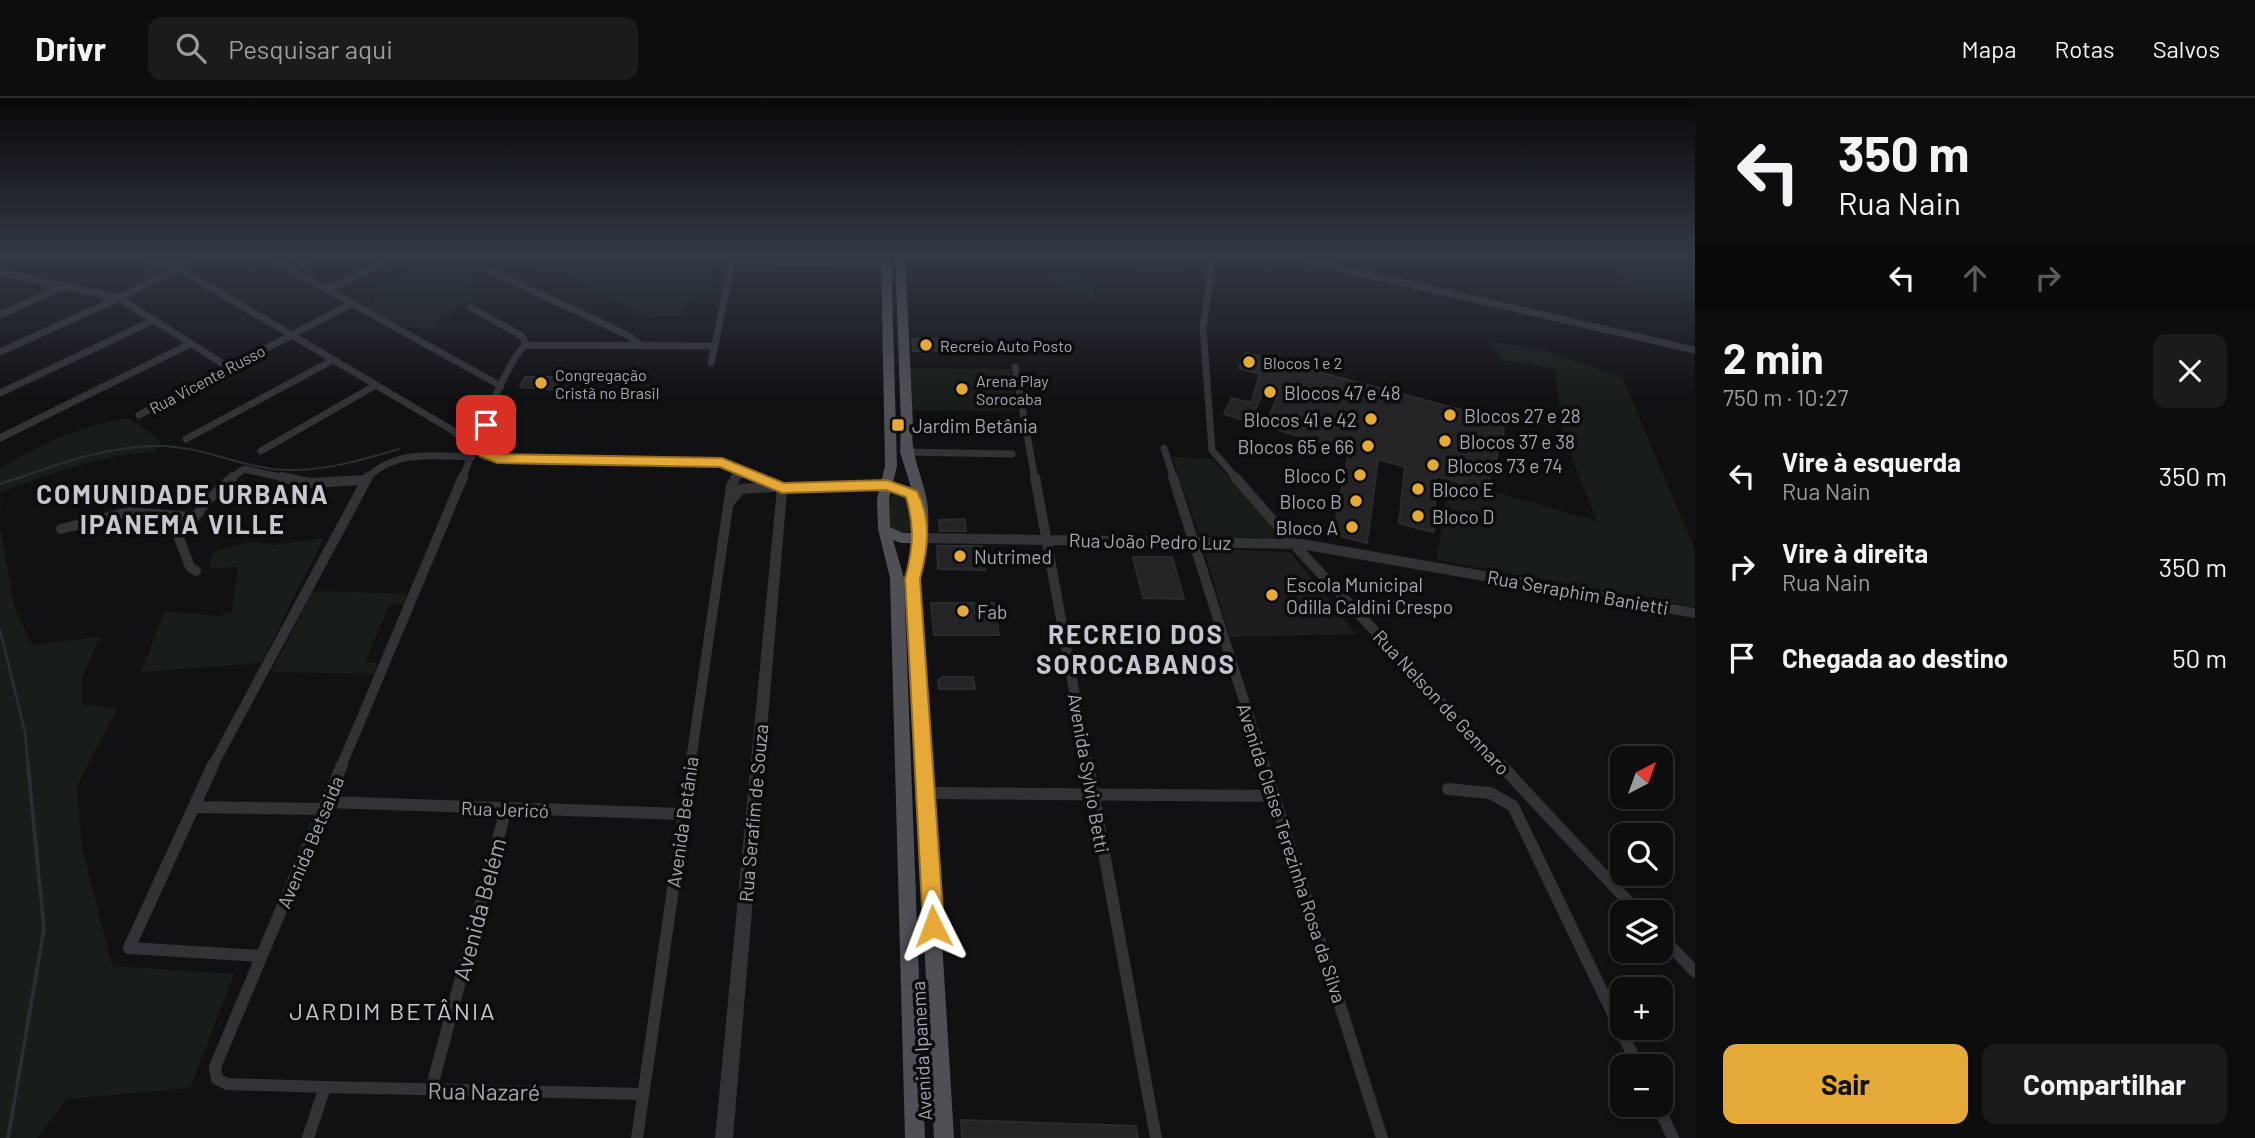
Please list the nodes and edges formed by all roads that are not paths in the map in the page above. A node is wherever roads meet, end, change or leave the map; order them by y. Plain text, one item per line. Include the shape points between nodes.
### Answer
1 (26, 303) edge
2 (110, 303) edge
3 (127, 303) edge
4 (236, 303) edge
5 (558, 303) edge
6 (723, 303) edge
7 (890, 303) edge
8 (895, 303) edge
9 (1206, 303) edge
10 (1489, 303) edge
11 (351, 304) joint
12 (470, 307) dead end
13 (0, 314) edge
14 (154, 320) junction
15 (291, 335) junction
16 (190, 344) junction
17 (526, 345) junction
18 (642, 346) junction
19 (713, 346) junction
20 (1695, 350) edge
21 (0, 352) edge
22 (333, 360) junction
23 (711, 363) dead end
24 (228, 367) junction
25 (1015, 368) dead end
26 (507, 372) junction
27 (482, 376) junction
28 (376, 385) junction
29 (501, 386) junction
30 (0, 393) edge
31 (139, 415) dead end
32 (452, 430) junction
33 (0, 438) edge
34 (186, 439) dead end
35 (475, 444) junction
36 (1164, 449) dead end
37 (261, 451) dead end
38 (905, 452) junction
39 (1012, 454) dead end
40 (494, 458) junction
41 (722, 463) junction
42 (467, 469) junction
43 (746, 473) junction
44 (365, 480) junction
45 (887, 485) junction
46 (730, 486) junction
47 (782, 488) junction
48 (728, 505) junction
49 (192, 517) junction
50 (61, 529) dead end
51 (884, 529) junction
52 (921, 531) junction
53 (1046, 539) junction
54 (1194, 542) junction
55 (1295, 544) junction
56 (195, 571) dead end
57 (1695, 613) edge
58 (1448, 789) dead end
59 (927, 793) junction
60 (1093, 794) junction
61 (1274, 796) junction
62 (325, 806) junction
63 (194, 807) junction
64 (506, 809) junction
65 (683, 814) junction
66 (1627, 900) edge
67 (1673, 949) edge
68 (261, 956) junction
69 (1695, 972) edge
70 (1632, 1054) edge
71 (325, 1087) junction
72 (431, 1090) junction
73 (643, 1094) junction
74 (1663, 1117) edge
75 (308, 1138) edge
76 (637, 1138) edge
77 (724, 1138) edge
78 (915, 1138) edge
79 (944, 1138) edge
80 (1156, 1138) edge
81 (1382, 1138) edge
82 (1673, 1138) edge

1 - 13 street
2 - 21 street
3 - 14 street
4 - 15 street
5 - 18 street
6 - 19 street
7 - 45 main road, Avenida Ipanema via 891,466
8 - 38 main road, Avenida Ipanema via 907,425
9 - 55 street, Rua Nelson de Gennaro via 1203,328 1212,450
10 - 20 street
11 - 15 street, Rua Vicente Russo
11 - 27 street
12 - 17 street via 522,336
14 - 16 street
14 - 30 street
15 - 22 street
15 - 24 street, Rua Vicente Russo
16 - 24 street
16 - 33 street
17 - 18 street
17 - 26 street
18 - 19 street
19 - 23 street
22 - 28 street
22 - 34 street
24 - 31 street, Rua Vicente Russo
25 - 53 street, Avenida Sylvio Betti
26 - 27 street
26 - 29 street
27 - 29 street
28 - 32 street
28 - 37 street
29 - 35 street
32 - 35 street
32 - 35 street
35 - 40 street
35 - 42 street, Avenida Betsaida
35 - 44 street via 400,456 377,464
36 - 54 street, Avenida Cleise Terezinha Rosa da Silva
38 - 39 street
38 - 52 main road, Avenida Ipanema via 919,494
40 - 41 street
40 - 42 street
41 - 43 street
41 - 46 street, Avenida Betânia via 731,472
42 - 62 street, Avenida Betsaida
43 - 46 street via 738,473
43 - 47 street
43 - 48 street, Avenida Betânia
44 - 49 street via 310,483 244,469
44 - 63 street
45 - 47 street
45 - 51 main road, Avenida Ipanema
45 - 52 main road via 912,494
46 - 48 street, Avenida Betânia
47 - 48 street via 741,489
47 - 77 street, Rua Serafim de Souza
48 - 65 street, Avenida Betânia
49 - 50 street via 128,512
49 - 56 street via 179,538
51 - 52 main road via 901,538
51 - 78 main road, Avenida Ipanema via 897,578
52 - 53 street, Rua João Pedro Luz
52 - 59 main road, Avenida Ipanema via 913,579
53 - 54 street, Rua João Pedro Luz
53 - 60 street, Avenida Sylvio Betti
54 - 55 street, Rua João Pedro Luz
54 - 61 street, Avenida Cleise Terezinha Rosa da Silva
55 - 57 street, Rua Seraphim Banietti
55 - 66 street, Rua Nelson de Gennaro
58 - 70 street via 1490,793 1513,806
59 - 60 street
59 - 79 main road, Avenida Ipanema
60 - 61 street
60 - 80 street, Avenida Sylvio Betti
61 - 81 street, Avenida Cleise Terezinha Rosa da Silva
62 - 63 street, Rua Jericó
62 - 64 street, Rua Jericó
62 - 68 street, Avenida Betsaida
63 - 68 street via 129,948
64 - 65 street, Rua Jericó
64 - 72 street, Avenida Belém
65 - 73 street, Avenida Betânia
67 - 69 street
68 - 71 street, Avenida Betsaida via 215,1067 218,1079 227,1084
71 - 72 street, Rua Nazaré
71 - 75 street
72 - 73 street, Rua Nazaré
73 - 76 street, Avenida Betânia
74 - 82 street

